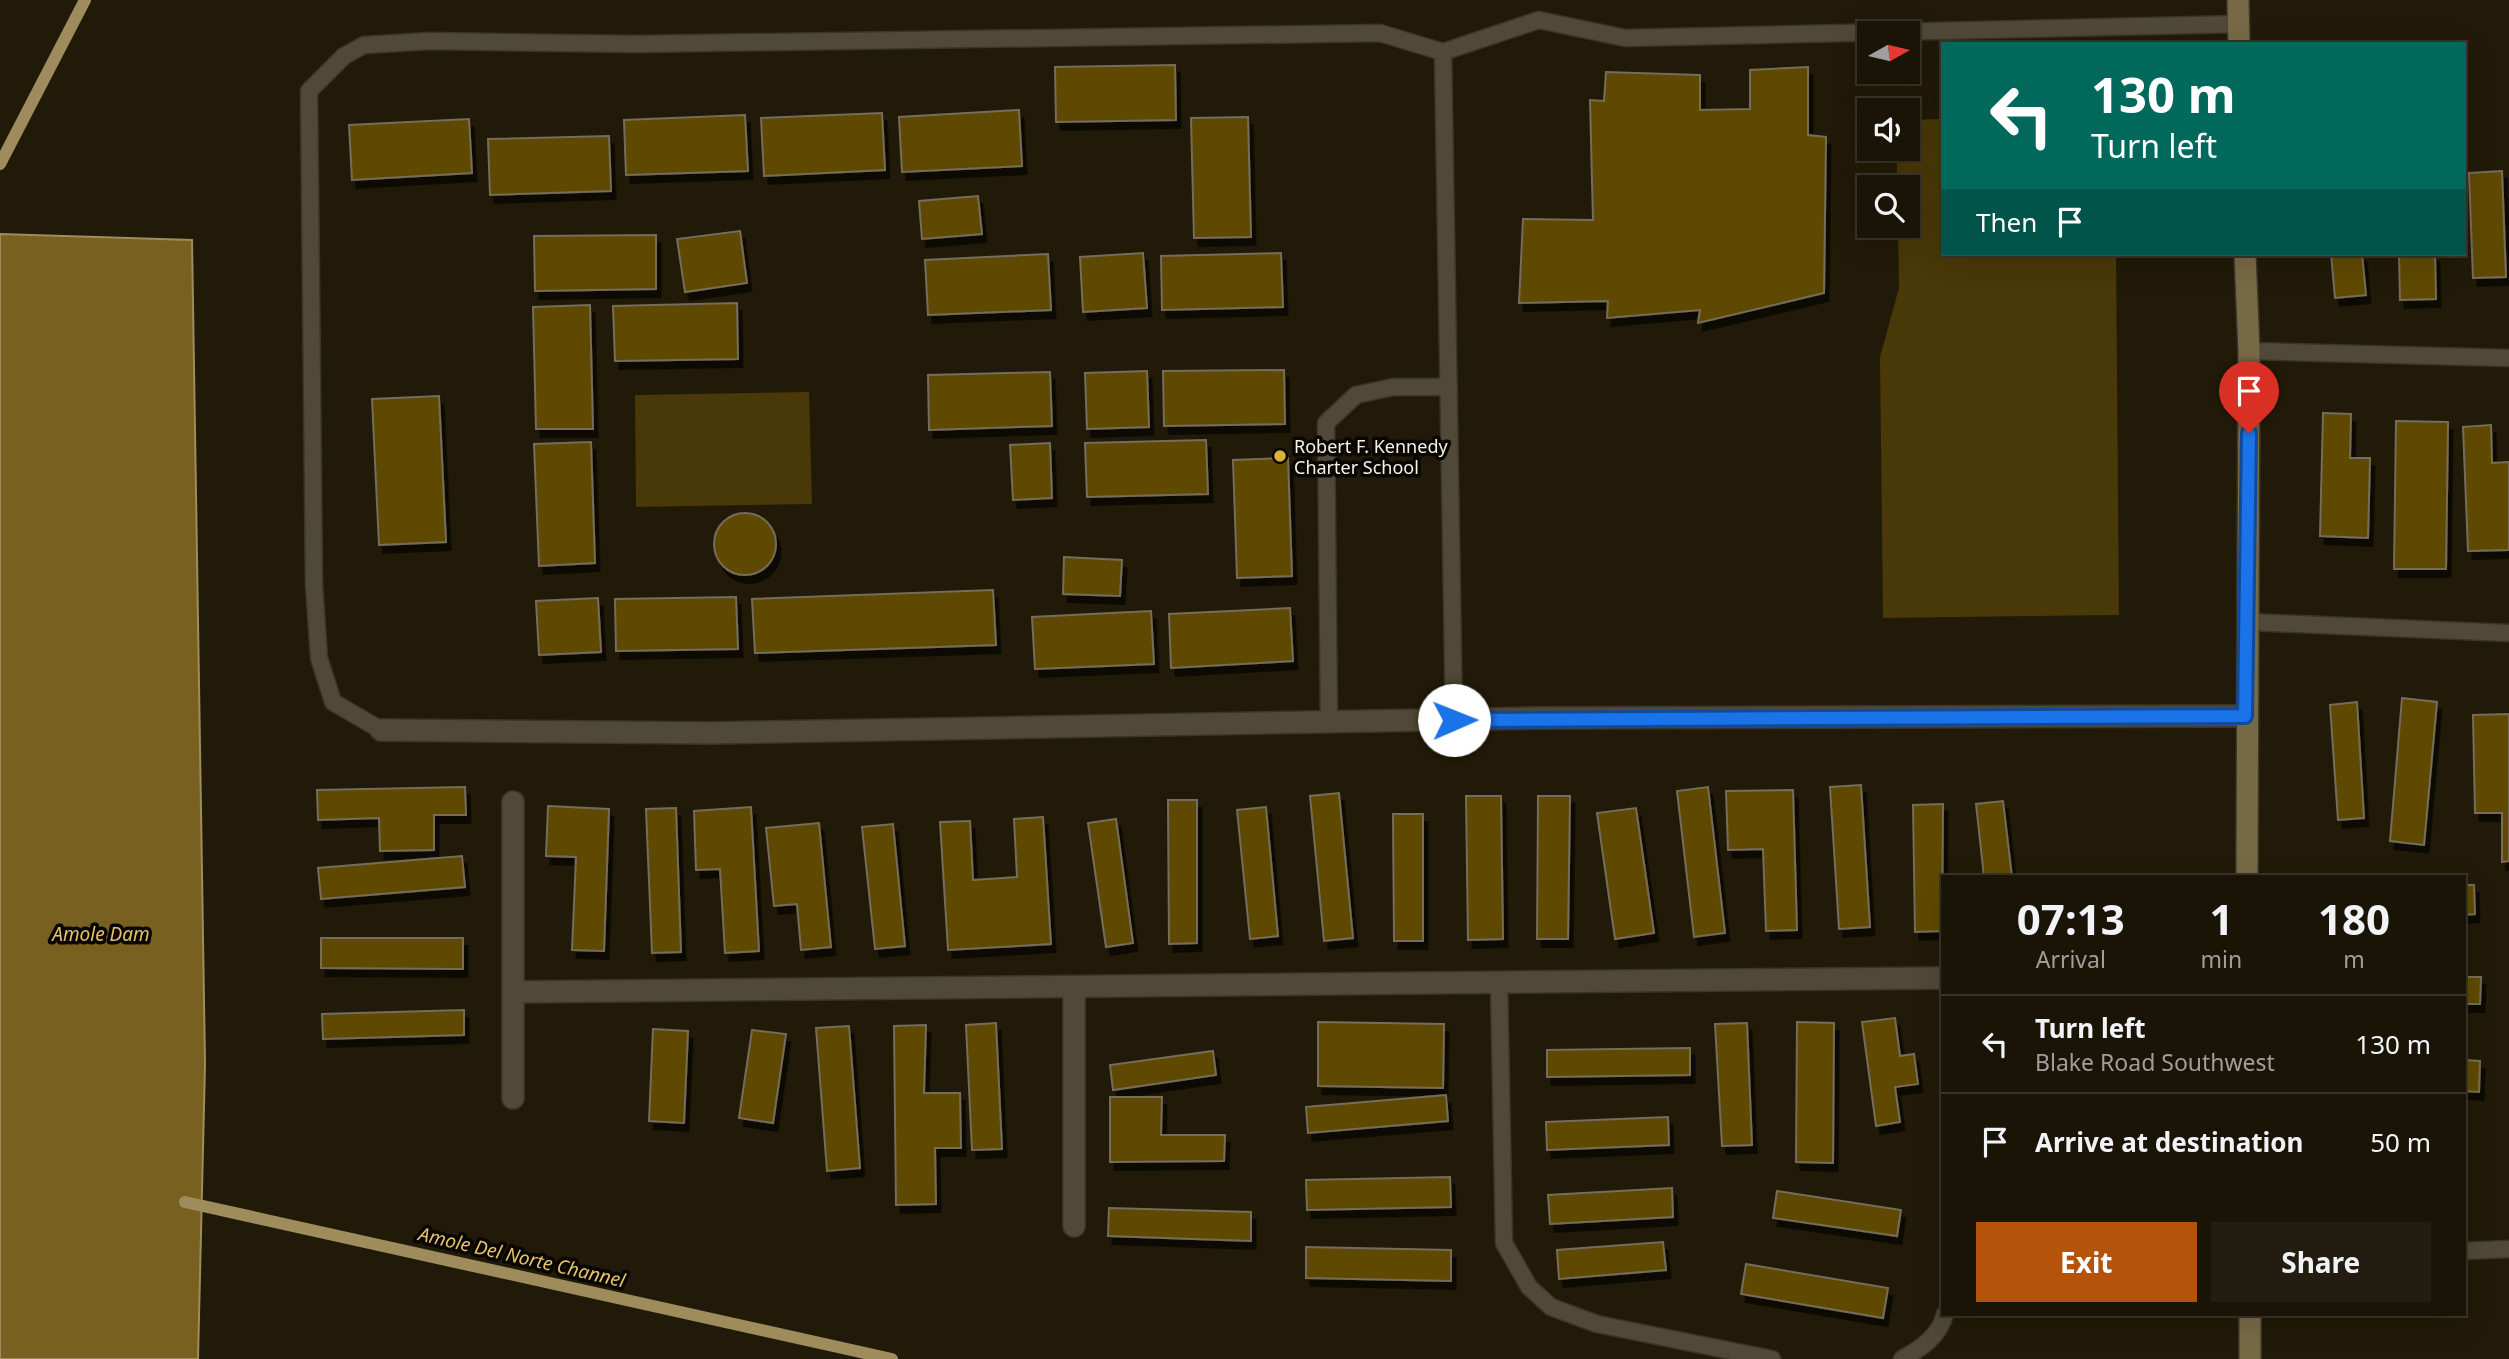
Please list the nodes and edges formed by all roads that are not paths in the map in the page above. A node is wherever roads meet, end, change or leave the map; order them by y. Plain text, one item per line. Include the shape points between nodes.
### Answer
1 (2238, 0) edge
2 (2239, 34) edge
3 (1443, 52) junction
4 (2245, 256) edge
5 (2249, 351) junction
6 (2509, 358) edge
7 (1449, 387) junction
8 (2249, 622) junction
9 (2509, 633) edge
10 (2245, 716) junction
11 (1454, 720) junction
12 (1329, 722) junction
13 (381, 730) joint
14 (513, 802) dead end
15 (2247, 875) edge
16 (1941, 978) edge
17 (1499, 982) junction
18 (1074, 986) junction
19 (513, 992) junction
20 (513, 1098) dead end
21 (1074, 1226) dead end
22 (2509, 1250) edge
23 (2466, 1251) edge
24 (1945, 1316) edge
25 (2250, 1316) edge
26 (1772, 1359) edge
27 (1902, 1359) edge
28 (2250, 1359) edge

1 - 2 main road
2 - 3 lane via 1625,38 1539,20
3 - 7 lane
3 - 13 lane via 1380,33 1321,33 636,44 430,41 364,45 344,56 309,91 316,635 333,702
4 - 5 main road
5 - 6 lane
5 - 8 main road
7 - 11 lane
7 - 12 lane via 1393,387 1356,395 1326,423
8 - 9 lane
8 - 10 main road
10 - 11 street
10 - 15 main road
11 - 12 street
12 - 13 street via 711,733
14 - 19 street
16 - 17 street
17 - 18 street
17 - 26 lane via 1504,1243 1529,1287 1550,1307 1597,1324
18 - 19 street
18 - 21 street
19 - 20 street
22 - 23 lane
24 - 27 lane via 1943,1325 1921,1349
25 - 28 main road

